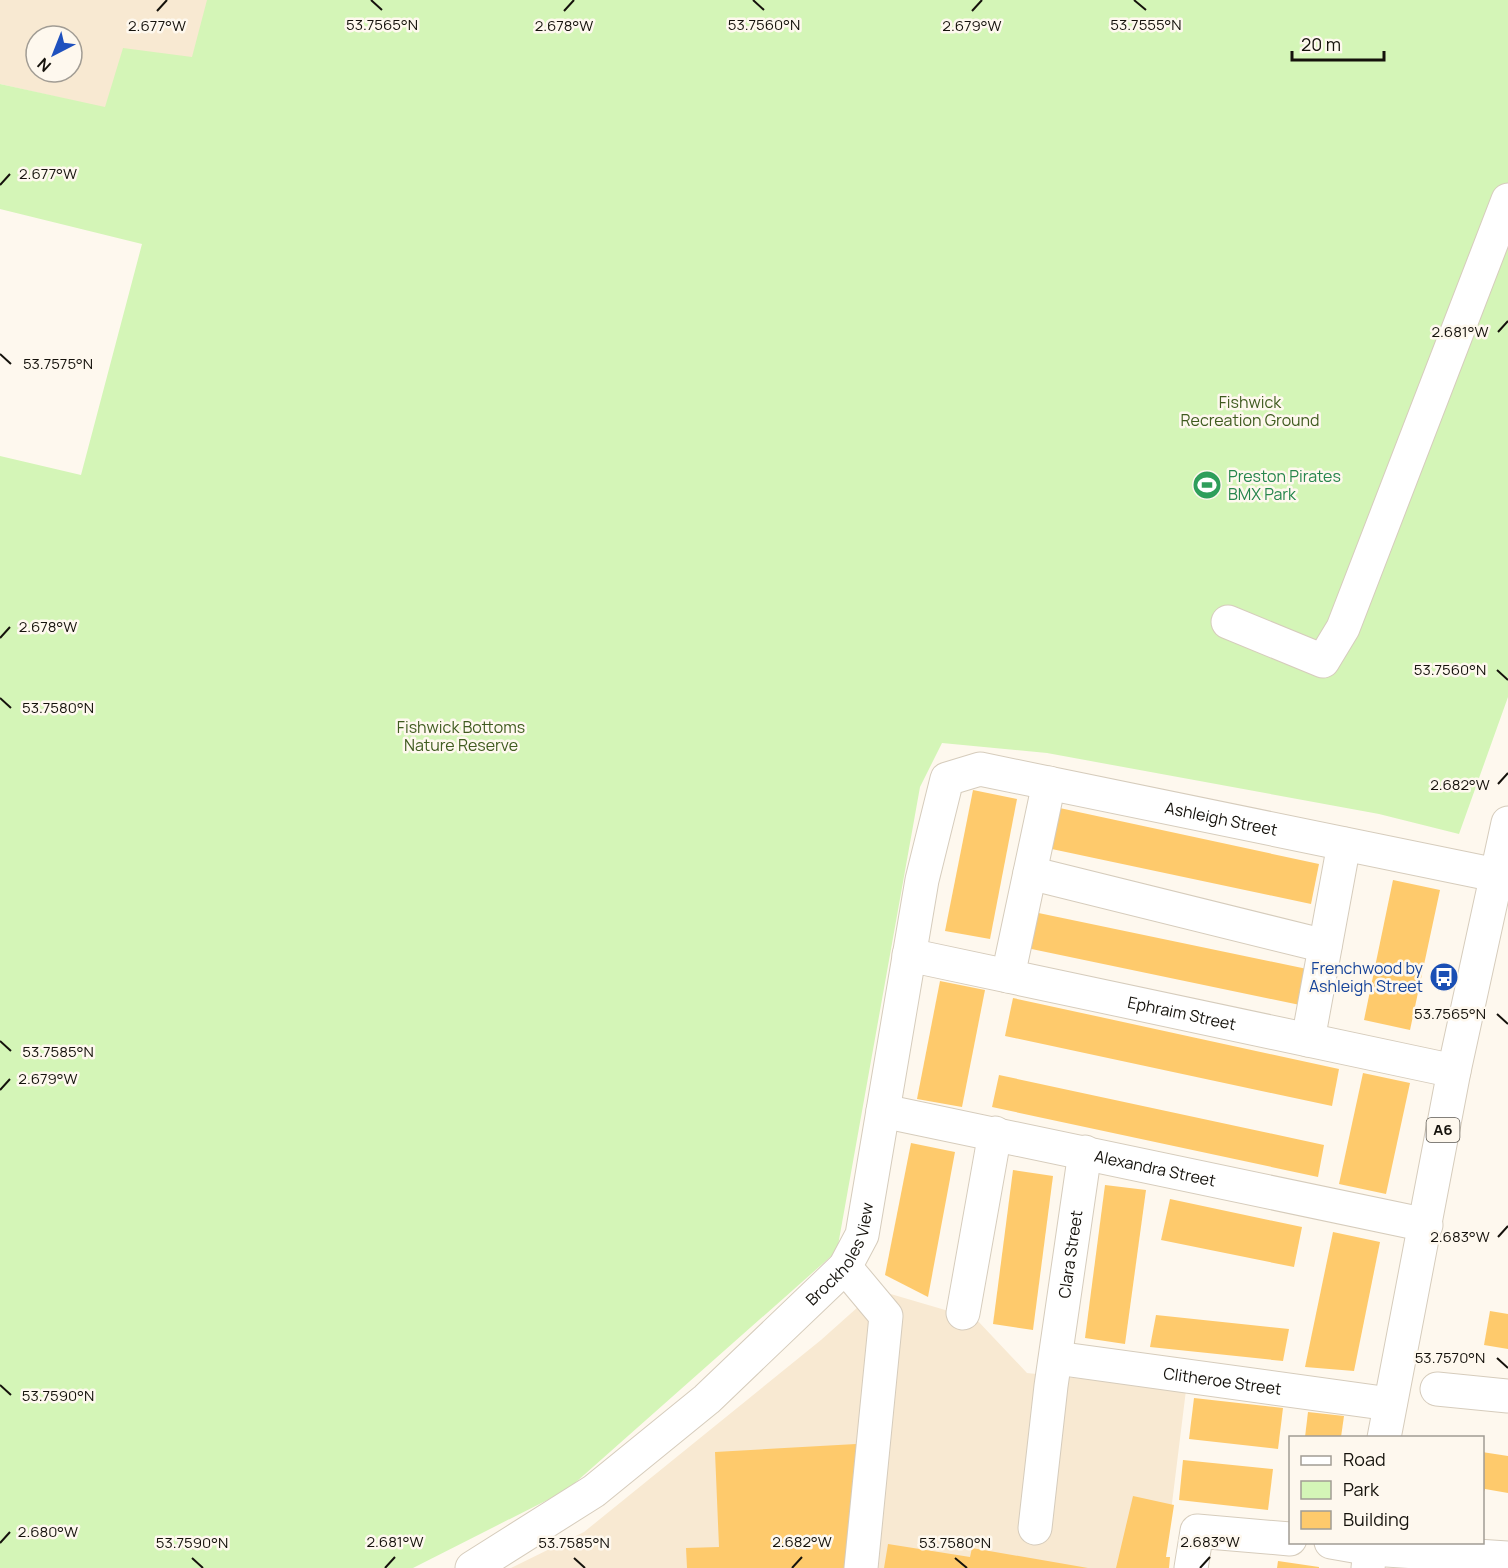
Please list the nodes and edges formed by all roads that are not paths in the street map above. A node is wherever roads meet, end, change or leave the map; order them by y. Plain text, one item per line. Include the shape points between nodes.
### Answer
1 (1508, 200) edge
2 (1228, 622) dead end
3 (947, 779) joint
4 (1049, 783) junction
5 (1508, 823) edge
6 (1344, 844) junction
7 (1030, 873) junction
8 (1499, 890) edge
9 (1325, 946) junction
10 (909, 955) junction
11 (1008, 976) junction
12 (1308, 1040) junction
13 (1454, 1071) junction
14 (883, 1111) junction
15 (995, 1133) junction
16 (1085, 1152) junction
17 (1426, 1225) junction
18 (845, 1267) junction
19 (963, 1313) dead end
20 (1056, 1358) junction
21 (1445, 1389) dead end
22 (1508, 1396) edge
23 (1390, 1404) junction
24 (1384, 1436) edge
25 (1035, 1528) dead end
26 (1289, 1539) edge
27 (1338, 1544) edge
28 (1370, 1553) edge
29 (1508, 1558) edge
30 (472, 1568) edge
31 (861, 1568) edge
32 (1191, 1568) edge

1 - 2 main road via 1343,628 1323,661
3 - 4 main road, Ashleigh Street via 980,769
3 - 10 main road, Brockholes View via 922,880
4 - 6 main road, Ashleigh Street
4 - 7 main road
5 - 8 main road, A6
6 - 8 main road, Ashleigh Street
6 - 9 main road
7 - 9 main road
7 - 11 main road
8 - 13 main road, A6
9 - 12 main road
10 - 11 main road, Ephraim Street
10 - 14 main road, Brockholes View
11 - 12 main road, Ephraim Street
12 - 13 main road, Ephraim Street
13 - 17 main road, A6
14 - 15 main road, Alexandra Street
14 - 18 main road, Brockholes View via 862,1235
15 - 16 main road, Alexandra Street
15 - 19 main road
16 - 17 main road, Alexandra Street
16 - 20 main road, Clara Street
17 - 23 main road, A6
18 - 30 main road, Brockholes View via 707,1399 594,1491
18 - 31 main road via 886,1316
20 - 23 main road, Clitheroe Street
20 - 25 main road, Clara Street
21 - 22 main road
23 - 24 main road, A6
26 - 32 main road via 1197,1531
27 - 28 main road
28 - 29 main road

